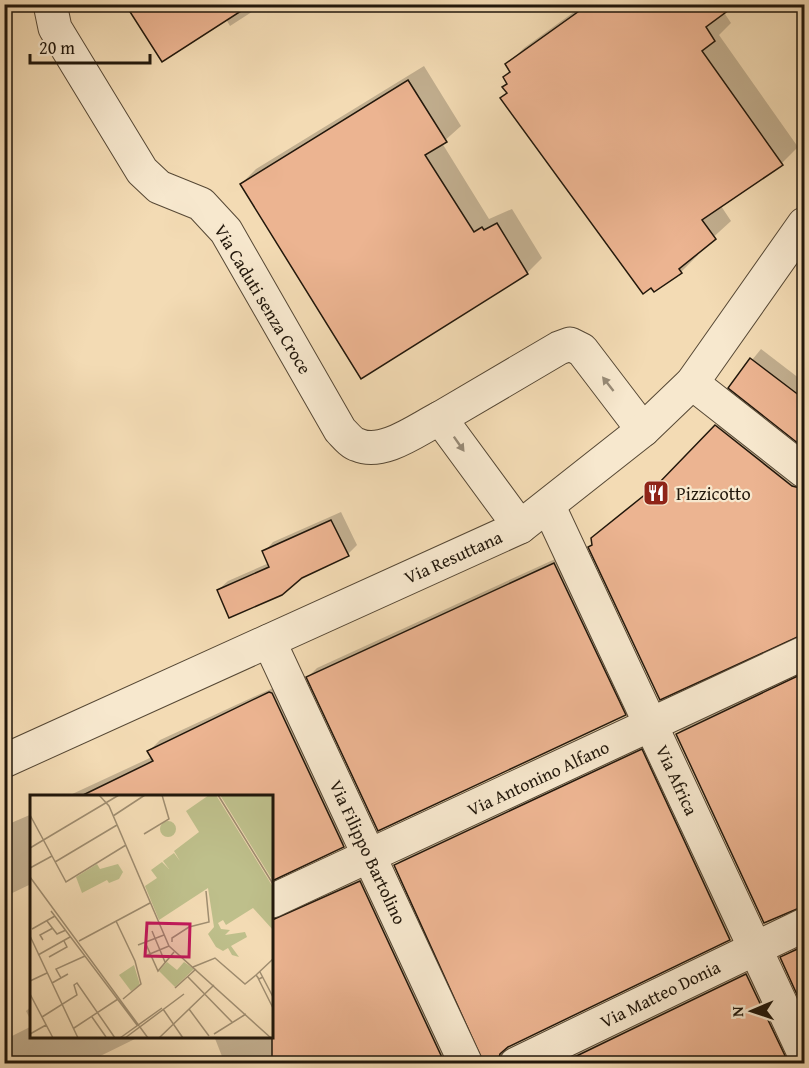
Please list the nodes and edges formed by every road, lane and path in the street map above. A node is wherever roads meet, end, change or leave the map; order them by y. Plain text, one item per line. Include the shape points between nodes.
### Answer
1 (50, 4) edge
2 (804, 224) edge
3 (692, 383) junction
4 (440, 418) junction
5 (644, 430) junction
6 (804, 471) edge
7 (549, 507) junction
8 (520, 527) junction
9 (269, 641) junction
10 (804, 653) edge
11 (651, 726) junction
12 (4, 761) edge
13 (370, 856) junction
14 (273, 901) edge
15 (804, 925) edge
16 (756, 948) junction
17 (804, 1053) edge
18 (466, 1064) edge
19 (516, 1064) edge

1 - 4 street, Via Caduti senza Croce via 55,28 142,171 159,187 201,204 226,231 340,430 355,445 369,449 386,445
2 - 3 street, Via Resuttana
3 - 5 street, Via Resuttana
3 - 6 street
5 -> 4 street via 582,350 570,344
4 -> 8 street
5 - 7 street, Via Resuttana
7 - 8 street, Via Resuttana
7 - 11 street, Via Africa
8 - 9 street, Via Resuttana
9 - 12 street, Via Resuttana
9 - 13 street, Via Filippo Bartolino
10 - 11 street, Via Antonino Alfano
11 - 13 street, Via Antonino Alfano
11 - 16 street, Via Africa
13 - 14 street, Via Antonino Alfano
13 - 18 street, Via Filippo Bartolino
15 - 16 street, Via Matteo Donia
16 - 17 street, Via Africa
16 - 19 street, Via Matteo Donia

